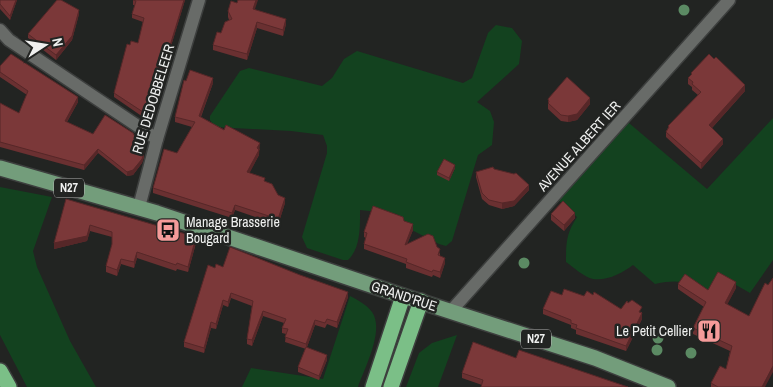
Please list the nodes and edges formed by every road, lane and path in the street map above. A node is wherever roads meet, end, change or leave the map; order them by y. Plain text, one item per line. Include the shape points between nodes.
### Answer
1 (199, 0) edge
2 (729, 0) edge
3 (0, 30) edge
4 (157, 139) junction
5 (0, 168) edge
6 (138, 207) junction
7 (403, 296) junction
8 (421, 302) junction
9 (451, 312) junction
10 (0, 371) edge
11 (9, 387) edge
12 (373, 387) edge
13 (391, 387) edge
14 (668, 387) edge

1 - 4 street, RUE DEDOBBELEER
2 - 9 street, AVENUE ALBERT IER
3 - 4 street via 9,40
4 - 6 street, RUE DEDOBBELEER
5 - 6 main road, N27
6 - 7 main road, GRAND'RUE / N27
7 - 8 main road, GRAND'RUE / N27
7 - 12 highway
8 - 9 main road, GRAND'RUE / N27
8 - 13 highway
9 - 14 main road, GRAND'RUE / N27 via 595,358
10 - 11 highway

